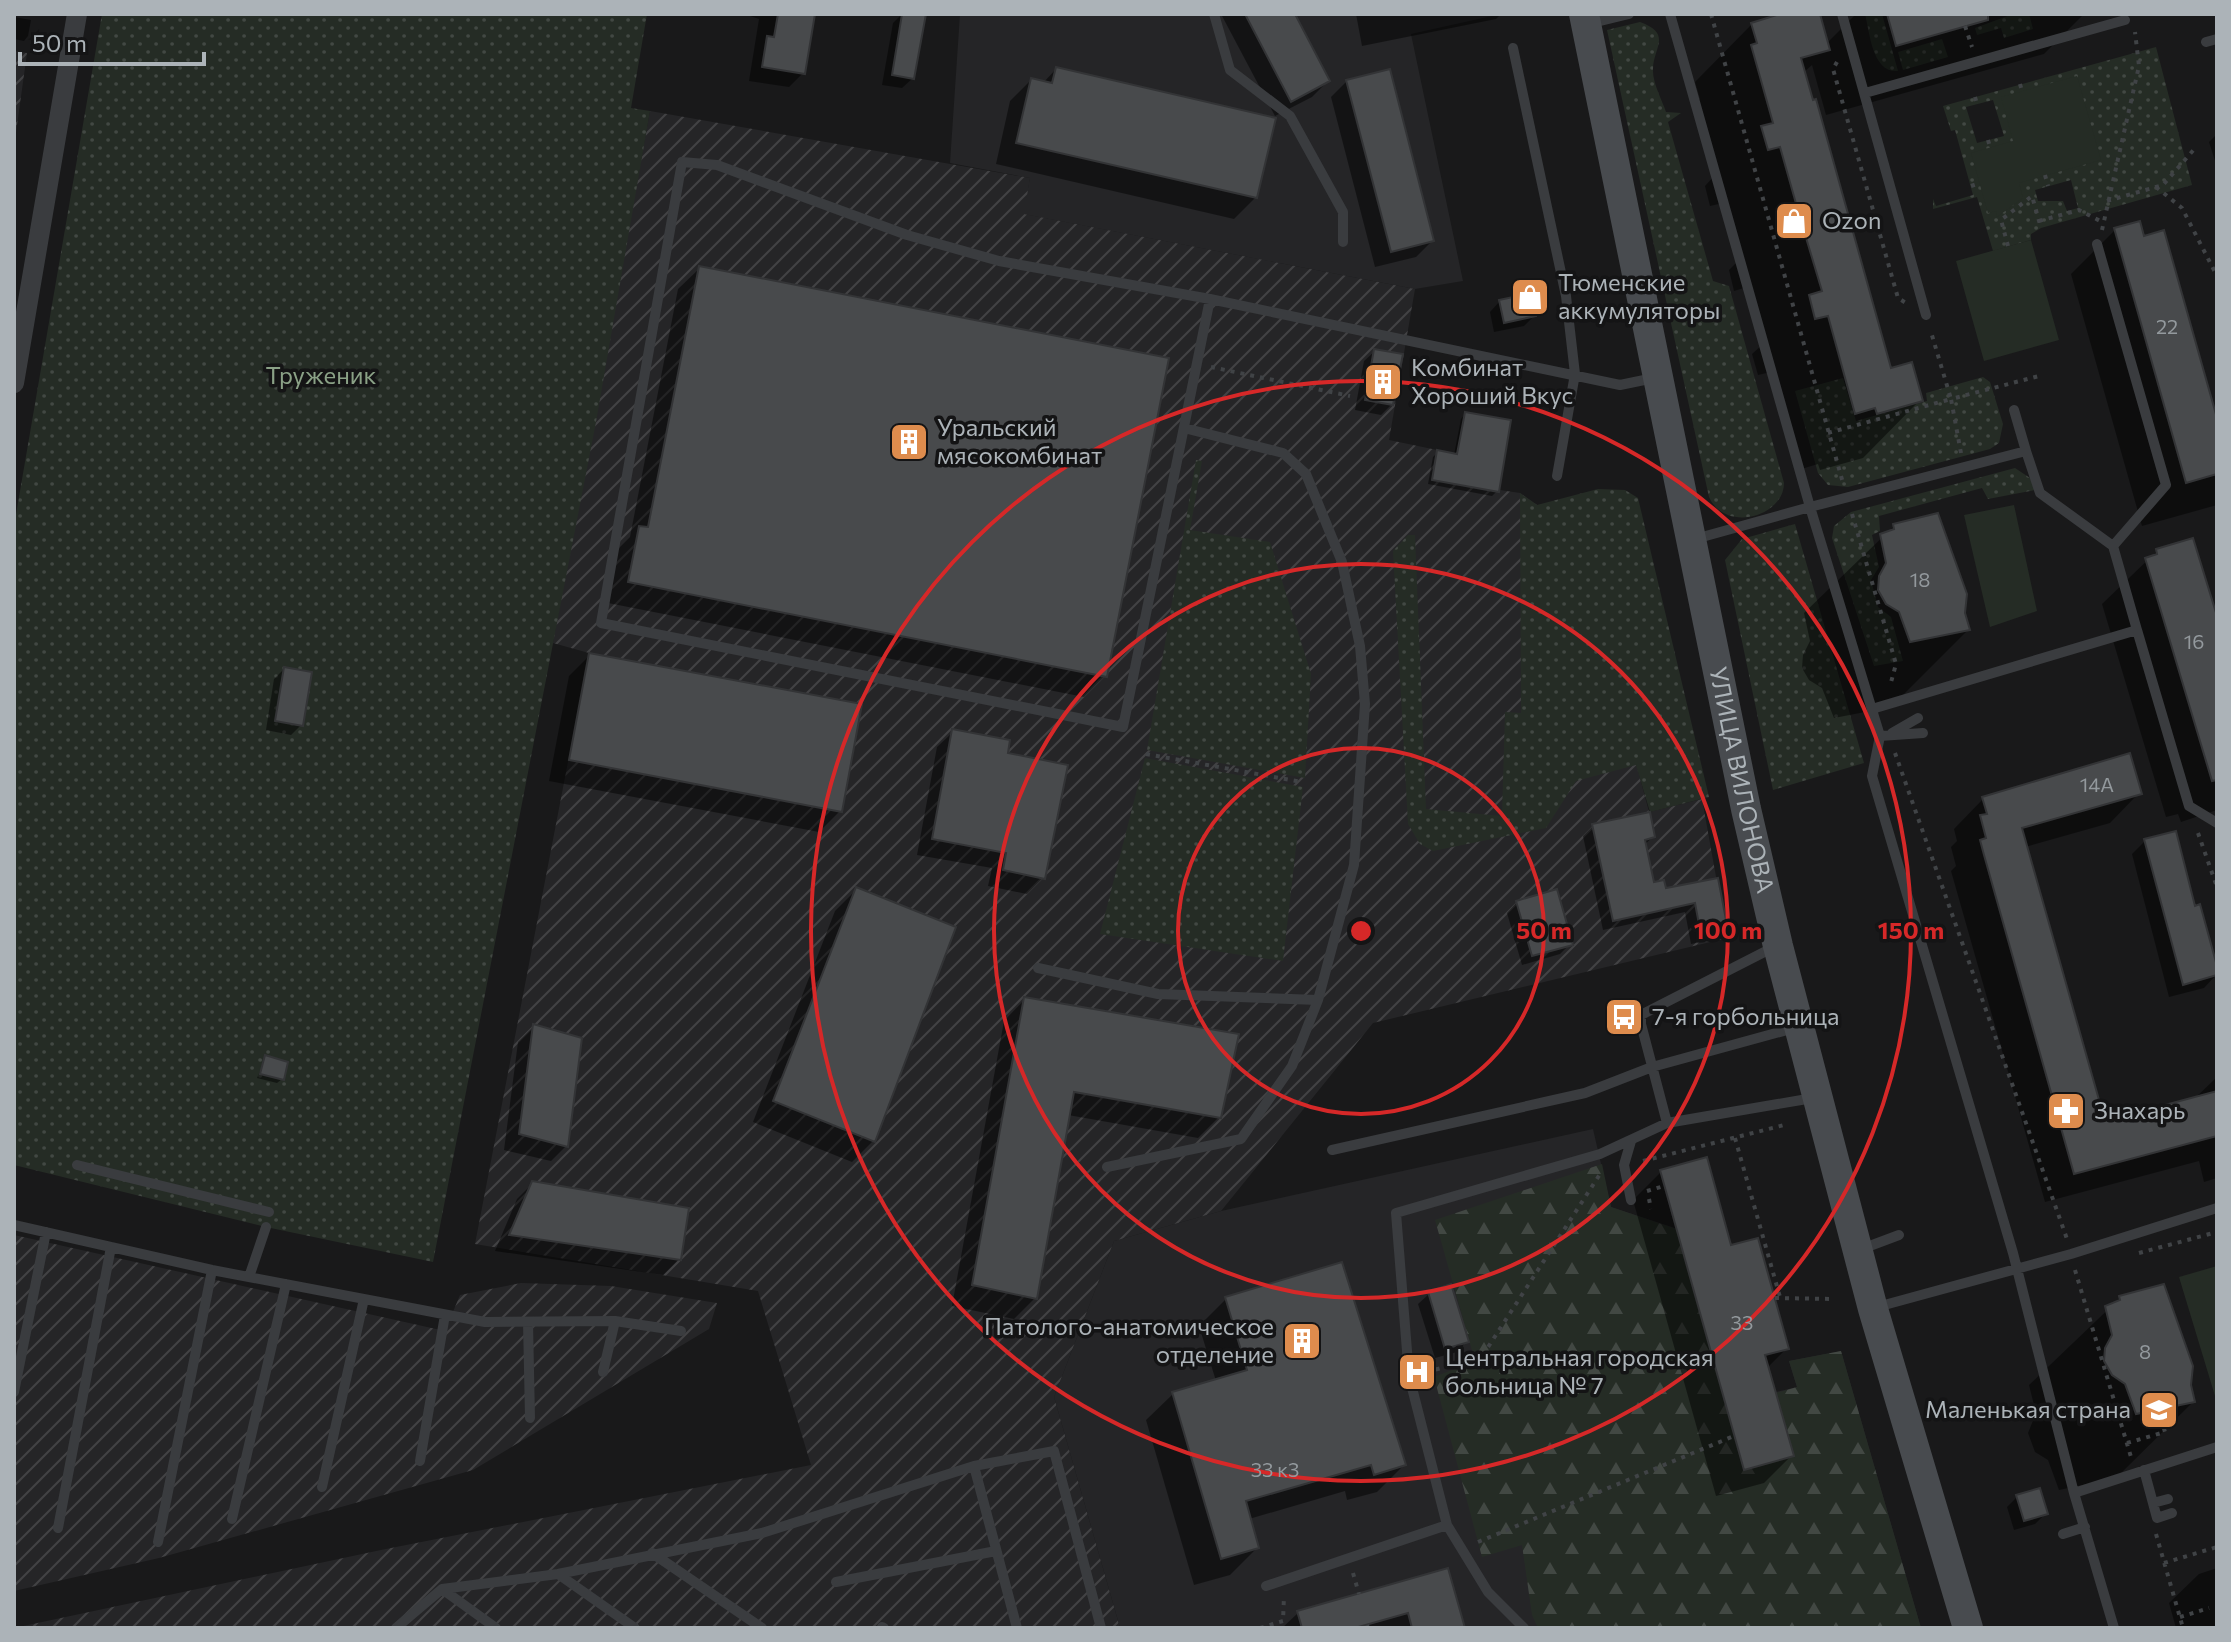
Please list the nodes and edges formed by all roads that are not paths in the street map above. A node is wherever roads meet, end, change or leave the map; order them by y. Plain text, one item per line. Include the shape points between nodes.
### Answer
1 (77, 14) edge
2 (1214, 14) edge
3 (1629, 14) edge
4 (1670, 14) edge
5 (1842, 14) edge
6 (1585, 19) edge
7 (2125, 20) dead end
8 (1513, 48) dead end
9 (1865, 93) junction
10 (1343, 242) dead end
11 (2097, 244) dead end
12 (1210, 299) junction
13 (1926, 315) road end
14 (1575, 374) junction
15 (1660, 377) junction
16 (14, 383) edge
17 (2014, 410) dead end
18 (1184, 428) junction
19 (2026, 451) junction
20 (1557, 476) dead end
21 (1810, 507) junction
22 (1693, 540) junction
23 (2113, 546) junction
24 (2137, 630) junction
25 (1872, 709) junction
26 (1918, 718) dead end
27 (1923, 733) dead end
28 (1885, 735) junction
29 (2217, 823) edge
30 (1778, 946) junction
31 (1038, 968) dead end
32 (1318, 1000) junction
33 (1798, 1027) junction
34 (1652, 1067) junction
35 (1816, 1098) junction
36 (1667, 1123) junction
37 (1631, 1141) junction
38 (1332, 1150) dead end
39 (77, 1165) dead end
40 (1107, 1167) dead end
41 (1631, 1200) dead end
42 (2217, 1208) edge
43 (269, 1212) dead end
44 (14, 1225) edge
45 (266, 1227) dead end
46 (46, 1232) junction
47 (1899, 1235) dead end
48 (111, 1247) junction
49 (1857, 1251) junction
50 (2015, 1269) junction
51 (212, 1270) junction
52 (249, 1277) junction
53 (286, 1284) junction
54 (364, 1299) junction
55 (1873, 1309) junction
56 (445, 1315) junction
57 (615, 1321) junction
58 (528, 1322) junction
59 (681, 1331) dead end
60 (603, 1372) dead end
61 (14, 1392) edge
62 (530, 1418) dead end
63 (2217, 1447) edge
64 (420, 1461) dead end
65 (974, 1466) junction
66 (2140, 1471) junction
67 (322, 1487) dead end
68 (2074, 1493) junction
69 (2168, 1499) dead end
70 (2153, 1503) junction
71 (2172, 1513) dead end
72 (232, 1519) dead end
73 (1447, 1525) junction
74 (2085, 1527) junction
75 (58, 1528) dead end
76 (2063, 1534) dead end
77 (158, 1542) dead end
78 (996, 1551) junction
79 (652, 1553) junction
80 (558, 1574) junction
81 (836, 1582) dead end
82 (1266, 1586) dead end
83 (442, 1589) junction
84 (396, 1628) edge
85 (496, 1628) edge
86 (635, 1628) edge
87 (762, 1628) edge
88 (1017, 1628) edge
89 (1101, 1628) edge
90 (1524, 1628) edge
91 (1968, 1628) edge
92 (2114, 1628) edge

1 - 16 street
2 - 10 lane via 1230,70 1290,116 1343,212
3 - 6 lane
4 - 21 lane
5 - 9 lane
6 - 15 street, УЛИЦА ВИЛОНОВА
7 - 9 lane
8 - 14 lane via 1566,296
9 - 13 lane
11 - 23 lane via 2166,485
12 - 14 lane
12 - 18 lane
12 - 18 lane via 999,261 907,235 717,165 682,162 601,623 1123,727
14 - 15 lane via 1620,385
14 - 20 lane
15 - 22 street, УЛИЦА ВИЛОНОВА
17 - 19 lane
18 - 32 lane via 1283,453 1306,474 1342,562 1360,646 1365,704 1354,865
19 - 21 lane
19 - 23 lane via 2040,493
21 - 22 lane
21 - 25 lane
22 - 30 street, УЛИЦА ВИЛОНОВА
23 - 24 lane
24 - 25 lane
24 - 29 lane via 2189,806
25 - 28 lane
26 - 28 lane
27 - 28 lane
28 - 50 lane via 1872,776
30 - 33 street, УЛИЦА ВИЛОНОВА
30 - 34 lane via 1641,1015
31 - 32 lane via 1158,994
32 - 40 lane via 1292,1066 1241,1139
33 - 34 lane
33 - 35 street, УЛИЦА ВИЛОНОВА
34 - 36 lane
34 - 38 lane via 1585,1093
35 - 36 lane
35 - 49 street, УЛИЦА ВИЛОНОВА
36 - 37 lane
37 - 41 lane via 1624,1165
37 - 73 lane via 1396,1213 1409,1376
39 - 43 lane
42 - 50 lane
44 - 46 lane
45 - 52 lane
46 - 48 lane
46 - 61 lane
47 - 49 lane
48 - 51 lane
48 - 75 lane
49 - 55 street, УЛИЦА ВИЛОНОВА
50 - 55 lane
50 - 68 lane
51 - 52 lane
51 - 77 lane
52 - 53 lane
53 - 54 lane
53 - 72 lane
54 - 56 lane
54 - 67 lane
55 - 91 street, УЛИЦА ВИЛОНОВА
56 - 58 lane
56 - 64 lane
57 - 58 lane
57 - 59 lane
57 - 60 lane
58 - 62 lane
63 - 66 lane
65 - 78 lane
65 - 79 lane via 762,1533
65 - 89 lane via 1054,1451
66 - 68 lane
66 - 70 lane
68 - 74 lane
69 - 70 lane
70 - 71 lane via 2157,1518
73 - 82 lane
73 - 90 lane via 1488,1592
74 - 76 lane
74 - 92 lane
78 - 81 lane
78 - 88 lane
79 - 80 lane
79 - 87 lane
80 - 83 lane
80 - 86 lane
83 - 84 lane
83 - 85 lane

